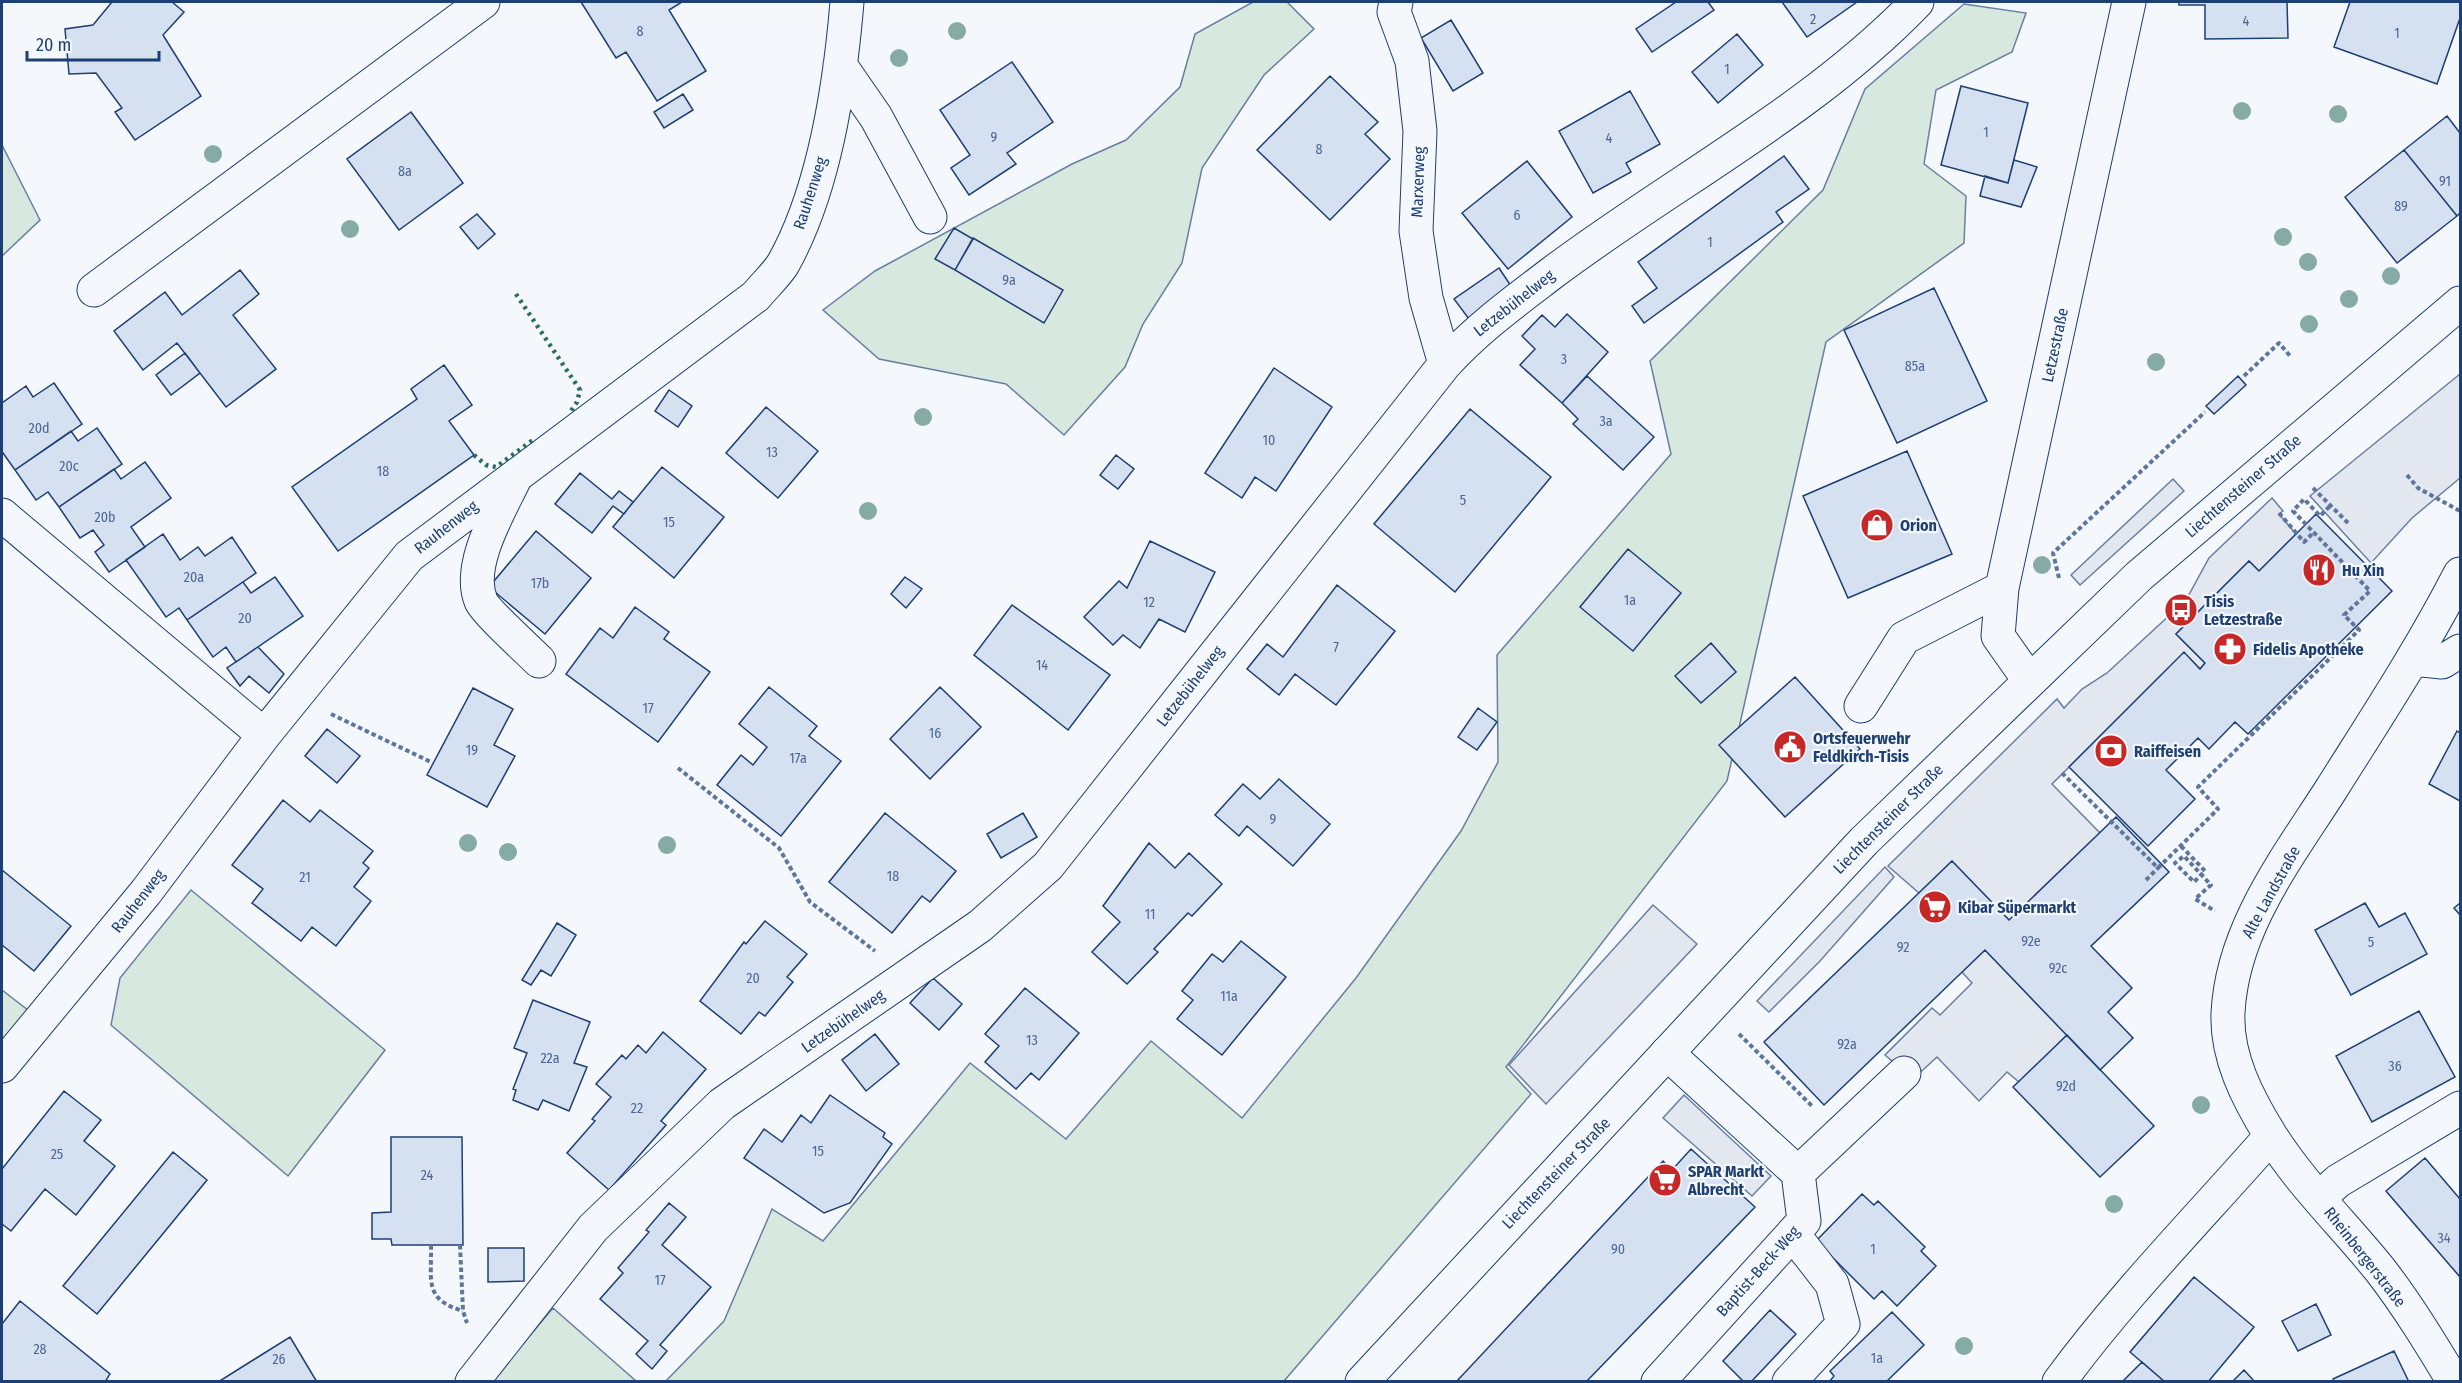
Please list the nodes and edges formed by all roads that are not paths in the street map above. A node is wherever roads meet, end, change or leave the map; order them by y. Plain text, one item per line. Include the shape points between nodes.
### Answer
1 (483, 2) edge
2 (847, 2) edge
3 (1396, 2) edge
4 (1917, 2) edge
5 (2129, 2) edge
6 (840, 65) junction
7 (930, 217) dead end
8 (94, 290) dead end
9 (2460, 303) edge
10 (1445, 364) junction
11 (518, 471) junction
12 (2, 515) edge
13 (2460, 574) edge
14 (2002, 588) junction
15 (2460, 651) edge
16 (2413, 659) junction
17 (539, 661) dead end
18 (2029, 680) junction
19 (1861, 706) dead end
20 (264, 735) junction
21 (1667, 1053) junction
22 (2, 1066) edge
23 (1904, 1073) dead end
24 (2460, 1108) edge
25 (2271, 1136) junction
26 (1798, 1173) junction
27 (2319, 1198) junction
28 (1793, 1233) junction
29 (481, 1370) edge
30 (1362, 1382) edge
31 (1658, 1382) edge
32 (1790, 1382) edge
33 (2059, 1382) edge
34 (2454, 1382) edge

1 - 8 street
2 - 6 street, Rauhenweg
3 - 10 street, Marxerweg via 1394,12 1412,61 1420,131 1416,231 1426,298
4 - 10 street, Letzebühelweg via 1829,81 1595,240 1474,332
5 - 14 street, Letzestraße
6 - 7 street via 876,117
6 - 11 street, Rauhenweg via 825,144 803,222 782,266 756,296
9 - 18 street, Liechtensteiner Straße via 2139,576
10 - 29 street, Letzebühelweg via 1048,866 980,927 722,1104 593,1228
11 - 17 street via 488,535 476,574 481,602
11 - 20 street, Rauhenweg via 409,556
12 - 20 street
13 - 16 street, Alte Landstraße
14 - 18 street, Letzestraße via 1998,636
14 - 19 street via 1904,638
15 - 16 street via 2442,662
16 - 25 street, Alte Landstraße via 2272,883 2248,927 2235,964 2228,1014 2235,1069
18 - 21 street, Liechtensteiner Straße via 1864,841
20 - 22 street, Rauhenweg via 146,892
21 - 26 street
21 - 30 street, Liechtensteiner Straße
23 - 26 street
24 - 27 street via 2338,1181
25 - 27 street, Rheinbergerstraße
25 - 33 street via 2097,1330
26 - 28 street, Baptist-Beck-Weg via 1804,1221
27 - 34 street, Rheinbergerstraße via 2381,1272
28 - 31 street, Baptist-Beck-Weg
28 - 32 street via 1832,1284 1843,1324

